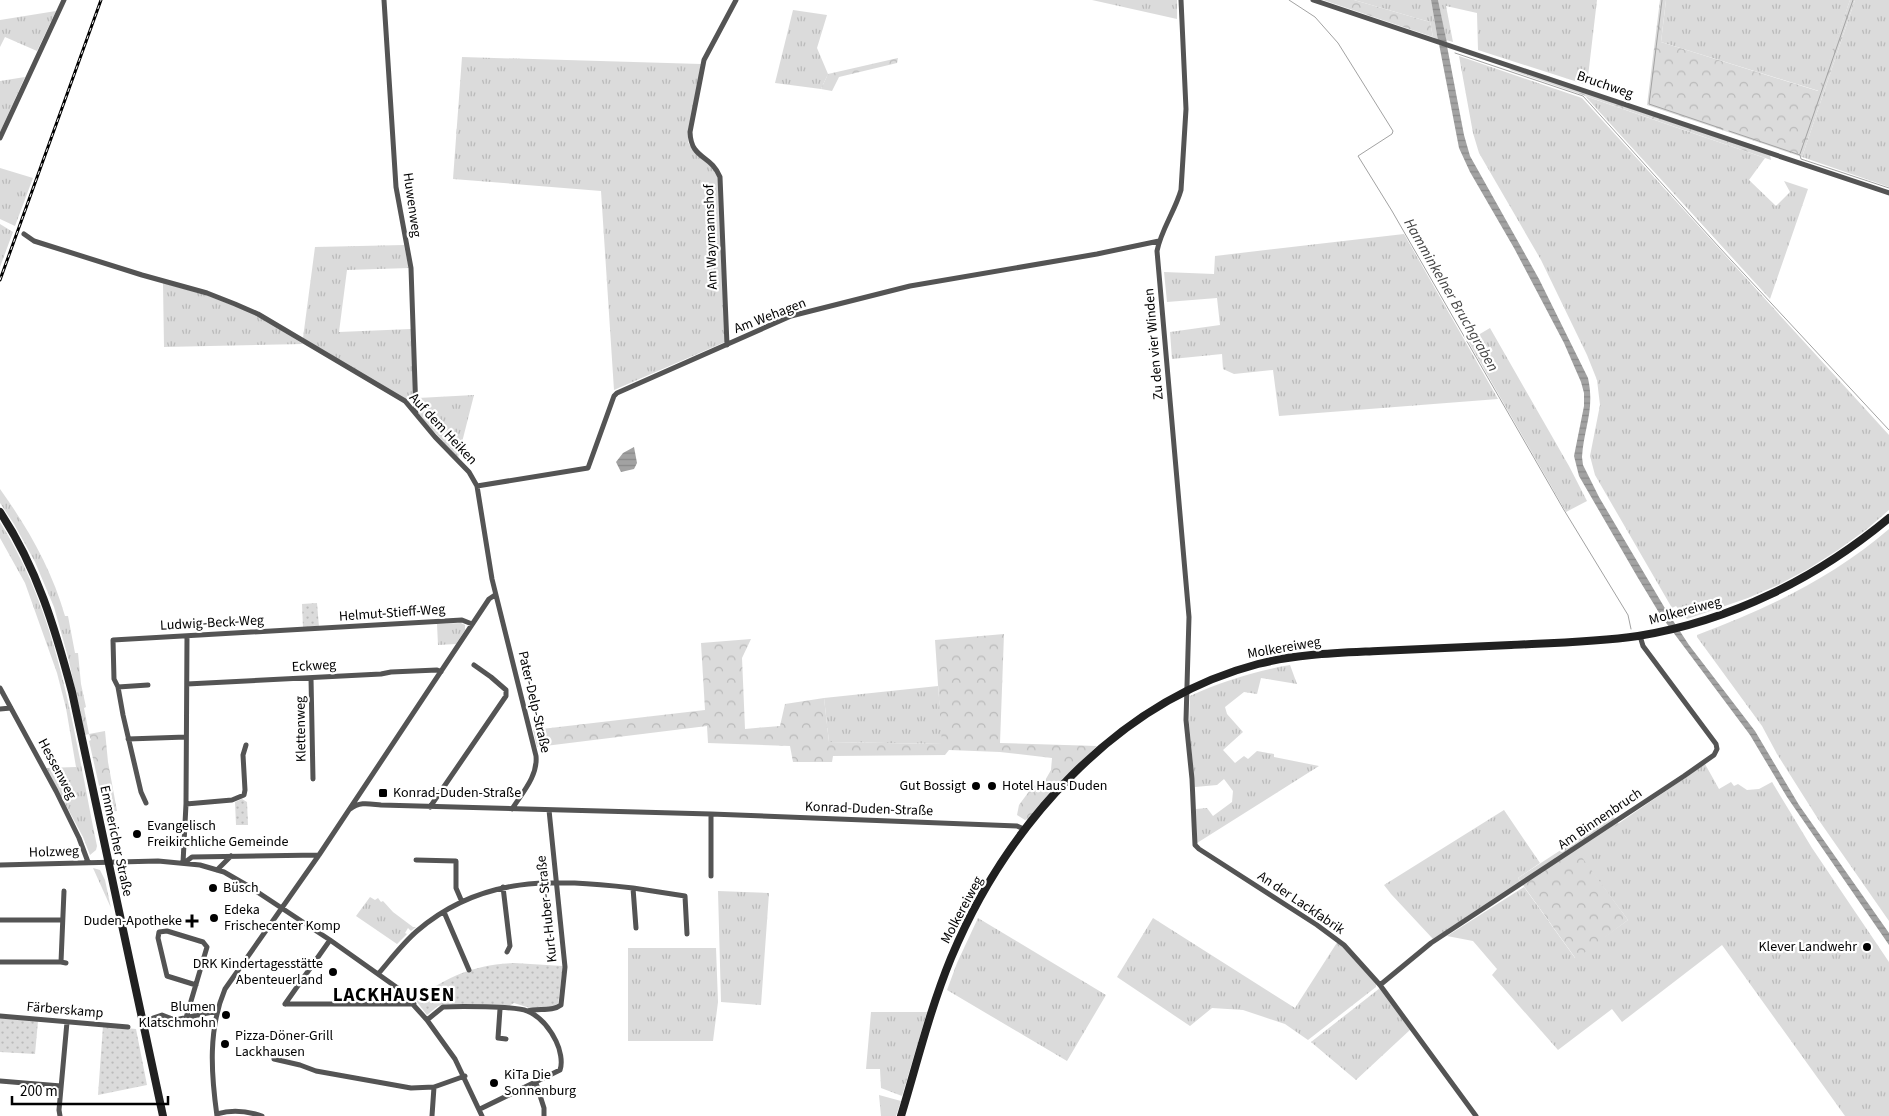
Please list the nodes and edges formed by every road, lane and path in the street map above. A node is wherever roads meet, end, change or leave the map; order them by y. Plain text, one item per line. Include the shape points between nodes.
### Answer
1 (64, 0) edge
2 (384, 0) edge
3 (736, 0) edge
4 (1181, 0) edge
5 (1313, 0) edge
6 (0, 138) edge
7 (1889, 193) edge
8 (24, 234) dead end
9 (1159, 241) junction
10 (727, 345) junction
11 (416, 414) junction
12 (477, 486) junction
13 (0, 512) edge
14 (1889, 518) edge
15 (495, 595) junction
16 (472, 624) junction
17 (311, 630) joint
18 (187, 636) junction
19 (1640, 636) junction
20 (474, 665) dead end
21 (441, 672) junction
22 (311, 678) junction
23 (187, 684) junction
24 (148, 685) dead end
25 (118, 687) junction
26 (0, 688) edge
27 (1186, 690) junction
28 (0, 708) edge
29 (11, 708) junction
30 (186, 737) junction
31 (128, 740) junction
32 (246, 745) dead end
33 (313, 779) dead end
34 (146, 803) dead end
35 (186, 804) junction
36 (430, 807) junction
37 (350, 809) junction
38 (512, 809) junction
39 (550, 810) junction
40 (711, 814) junction
41 (1026, 830) junction
42 (319, 855) junction
43 (232, 856) junction
44 (416, 860) dead end
45 (88, 862) junction
46 (108, 862) junction
47 (183, 863) junction
48 (0, 865) edge
49 (217, 870) junction
50 (711, 876) dead end
51 (556, 883) junction
52 (503, 887) junction
53 (633, 888) junction
54 (64, 891) dead end
55 (462, 902) junction
56 (283, 908) junction
57 (444, 912) junction
58 (0, 920) edge
59 (62, 920) junction
60 (636, 928) dead end
61 (688, 934) dead end
62 (330, 940) junction
63 (507, 952) dead end
64 (0, 962) edge
65 (469, 970) dead end
66 (379, 973) junction
67 (196, 985) junction
68 (1380, 985) junction
69 (414, 1004) junction
70 (500, 1009) junction
71 (217, 1011) junction
72 (527, 1011) junction
73 (0, 1016) edge
74 (153, 1018) dead end
75 (186, 1018) junction
76 (427, 1020) junction
77 (67, 1022) junction
78 (128, 1027) dead end
79 (506, 1039) dead end
80 (274, 1059) dead end
81 (465, 1076) junction
82 (0, 1081) edge
83 (536, 1083) junction
84 (61, 1086) junction
85 (434, 1087) junction
86 (480, 1109) junction
87 (217, 1115) edge
88 (60, 1116) edge
89 (163, 1116) edge
90 (262, 1116) edge
91 (432, 1116) edge
92 (482, 1116) edge
93 (544, 1116) edge
94 (902, 1116) edge
95 (1476, 1116) edge

1 - 6 street
2 - 11 street, Huwenweg via 396,188 411,268
3 - 10 street, Am Waymannshof via 704,60 690,132 693,149 716,168 720,177
4 - 9 street, Zu den vier Winden via 1186,109 1181,190
5 - 7 street, Bruchweg
8 - 11 street, Auf dem Heiken via 34,241 207,293 258,314 405,402
9 - 10 street, Am Wehagen via 910,286 791,316
9 - 27 street, Zu den vier Winden via 1157,251 1189,617
10 - 12 street, Am Wehagen via 617,393 588,468
11 - 12 street, Auf dem Heiken via 469,472
12 - 15 street, Auf dem Heiken
13 - 46 main road, Emmericher Straße via 30,564 56,630
14 - 19 main road, Molkereiweg via 1841,555 1780,590 1724,614
15 - 16 street via 489,598
15 - 38 street, Pater-Delp-Straße via 537,764
16 - 17 street, Helmut-Stieff-Weg via 462,620
16 - 21 street
17 - 18 street, Ludwig-Beck-Weg
18 - 23 street
18 - 25 street, Ludwig-Beck-Weg via 114,640 114,679
19 - 27 main road, Molkereiweg via 1597,641 1308,655 1258,664
19 - 68 street, Am Binnenbruch via 1643,646 1716,744 1714,754 1431,943
20 - 36 street via 502,686 506,696
21 - 22 street, Eckweg
21 - 37 street
22 - 23 street, Eckweg
22 - 33 street, Klettenweg
23 - 30 street
24 - 25 street
25 - 31 street
26 - 29 street, Hessenweg
27 - 41 main road, Molkereiweg via 1142,716 1093,756
27 - 68 street, An der Lackfabrik via 1195,845 1336,938
28 - 29 street
29 - 45 street, Hessenweg via 64,806
30 - 31 street
30 - 35 street
31 - 34 street
32 - 35 street via 243,755 244,795 232,800
35 - 47 street
36 - 37 street, Konrad-Duden-Straße via 363,804
36 - 38 street, Konrad-Duden-Straße
37 - 42 street
38 - 39 street, Konrad-Duden-Straße
39 - 40 street, Konrad-Duden-Straße
39 - 51 street, Kurt-Huber-Straße
40 - 41 street, Konrad-Duden-Straße via 1017,826
40 - 50 street
41 - 94 main road, Molkereiweg via 986,889 951,959 933,1008
42 - 43 street
42 - 56 street
43 - 47 street via 192,857
43 - 49 street
44 - 55 street via 456,861 456,888
45 - 46 street, Holzweg
45 - 48 street, Holzweg
46 - 47 street, Holzweg
46 - 89 main road, Emmericher Straße
47 - 49 street
49 - 56 street
51 - 52 street
51 - 53 street
51 - 72 street, Kurt-Huber-Straße via 565,967 561,1005 556,1009
52 - 55 street
52 - 63 street via 510,946
53 - 60 street
53 - 61 street via 685,896
54 - 59 street
55 - 57 street
56 - 62 street
56 - 71 street via 230,980
57 - 65 street
57 - 66 street via 416,932
58 - 59 street
59 - 64 street via 63,962
62 - 66 street
62 - 69 street via 285,1004
66 - 69 street
67 - 67 street via 207,947 205,943 167,931 159,932 167,976
67 - 75 street
68 - 95 street, An der Lackfabrik
69 - 76 street
70 - 72 street
70 - 76 street via 442,1008
70 - 79 street via 498,1038
71 - 75 street
71 - 87 street via 212,1052
72 - 83 street via 552,1032 562,1066
73 - 77 street, Färberskamp
74 - 75 street via 162,1015 174,1020
76 - 81 street
77 - 78 street, Färberskamp
77 - 84 street
80 - 85 street via 381,1083 411,1088
81 - 85 street
81 - 86 street
82 - 84 street
83 - 86 street
83 - 93 street
84 - 88 street
85 - 91 street
86 - 92 street
87 - 90 street via 226,1111 247,1111

